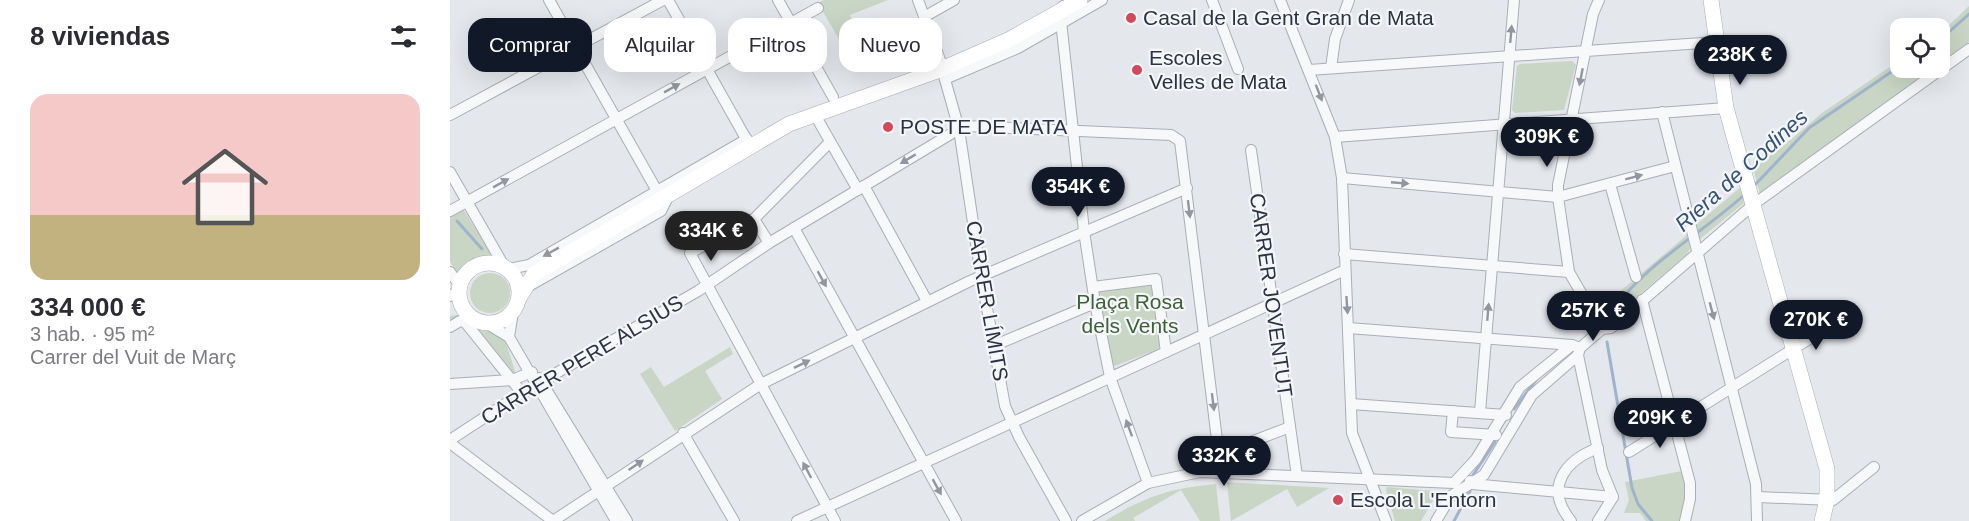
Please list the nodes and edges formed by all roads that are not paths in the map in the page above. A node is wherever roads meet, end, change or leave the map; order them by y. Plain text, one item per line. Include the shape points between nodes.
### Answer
1 (549, 0) edge
2 (663, 0) edge
3 (668, 0) edge
4 (778, 0) edge
5 (918, 0) edge
6 (954, 0) edge
7 (1072, 0) edge
8 (1080, 0) edge
9 (1102, 0) edge
10 (1212, 0) edge
11 (1280, 0) edge
12 (1349, 0) edge
13 (1514, 0) edge
14 (1599, 0) edge
15 (1711, 0) edge
16 (818, 8) dead end
17 (1063, 12) edge
18 (924, 17) joint
19 (560, 18) edge
20 (678, 18) edge
21 (788, 18) edge
22 (800, 18) edge
23 (592, 38) edge
24 (1717, 42) junction
25 (1969, 50) edge
26 (1585, 52) junction
27 (1509, 56) junction
28 (942, 64) edge
29 (942, 65) edge
30 (1331, 68) junction
31 (942, 69) edge
32 (1238, 69) dead end
33 (1310, 70) junction
34 (529, 72) edge
35 (590, 72) edge
36 (701, 72) edge
37 (708, 72) edge
38 (820, 72) edge
39 (914, 72) edge
40 (928, 72) edge
41 (837, 102) junction
42 (1726, 108) junction
43 (1662, 112) junction
44 (450, 115) edge
45 (815, 115) junction
46 (1572, 118) junction
47 (616, 119) junction
48 (1503, 123) junction
49 (789, 124) junction
50 (958, 129) junction
51 (1072, 129) junction
52 (1335, 137) junction
53 (830, 142) junction
54 (749, 143) junction
55 (1251, 150) dead end
56 (1675, 166) junction
57 (450, 172) edge
58 (1342, 178) junction
59 (1610, 184) junction
60 (861, 188) junction
61 (1187, 188) junction
62 (1497, 192) junction
63 (1558, 197) junction
64 (662, 199) junction
65 (1753, 200) junction
66 (466, 201) junction
67 (450, 210) edge
68 (754, 219) junction
69 (794, 228) junction
70 (1084, 231) junction
71 (769, 243) junction
72 (1696, 251) junction
73 (1344, 254) junction
74 (1491, 265) junction
75 (508, 270) junction
76 (1345, 270) junction
77 (450, 272) edge
78 (1569, 272) junction
79 (534, 274) junction
80 (981, 276) junction
81 (1636, 278) dead end
82 (707, 284) junction
83 (1093, 287) junction
84 (456, 298) edge
85 (518, 300) junction
86 (1642, 300) junction
87 (927, 301) junction
88 (1095, 303) junction
89 (1272, 305) junction
90 (486, 323) junction
91 (450, 327) edge
92 (1348, 327) junction
93 (1602, 329) junction
94 (1825, 329) dead end
95 (1204, 335) junction
96 (509, 337) junction
97 (855, 338) junction
98 (1485, 339) junction
99 (993, 346) junction
100 (1577, 350) junction
101 (1792, 350) junction
102 (1166, 352) junction
103 (532, 372) junction
104 (1110, 377) junction
105 (512, 380) junction
106 (539, 383) junction
107 (450, 384) edge
108 (761, 384) junction
109 (1733, 387) junction
110 (522, 393) junction
111 (1351, 404) junction
112 (1453, 411) junction
113 (1480, 412) junction
114 (1502, 414) junction
115 (1517, 416) junction
116 (1011, 421) junction
117 (1676, 423) junction
118 (1290, 427) junction
119 (683, 434) junction
120 (1485, 434) junction
121 (1506, 437) junction
122 (450, 442) edge
123 (1598, 448) junction
124 (1629, 452) dead end
125 (1219, 454) junction
126 (924, 463) junction
127 (1874, 467) dead end
128 (1221, 472) junction
129 (1465, 473) junction
130 (1297, 476) junction
131 (1370, 479) junction
132 (1148, 483) junction
133 (1446, 483) junction
134 (1472, 484) junction
135 (602, 488) junction
136 (1559, 491) junction
137 (1451, 496) junction
138 (1613, 496) junction
139 (1758, 497) junction
140 (1827, 500) junction
141 (827, 507) junction
142 (1600, 519) edge
143 (553, 521) edge
144 (616, 521) edge
145 (627, 521) edge
146 (734, 521) edge
147 (797, 521) edge
148 (835, 521) edge
149 (956, 521) edge
150 (1066, 521) edge
151 (1082, 521) edge
152 (1386, 521) edge
153 (1436, 521) edge
154 (1571, 521) edge
155 (1685, 521) edge
156 (1757, 521) edge
157 (1822, 521) edge

1 - 19 street
2 - 23 street
3 - 20 street
4 - 21 street
5 - 18 street, CARRER LÍMITS
6 - 18 street
7 - 17 street via 1062,6
8 - 17 main road
9 - 17 street
10 - 32 street
11 - 33 street
12 - 30 street via 1335,39
27 -> 13 street
14 - 26 street
15 - 24 main road
16 - 22 street
17 - 28 main road via 1010,30
17 - 29 main road via 1010,39
17 - 51 street
24 - 26 street
24 - 42 main road
25 - 65 street
26 - 27 street
26 -> 46 street
27 - 30 street
27 - 48 street
30 - 33 street
31 - 50 street, CARRER LÍMITS
33 -> 52 street
34 - 44 street
35 - 47 street
47 -> 36 street
37 - 54 street
38 - 41 street
39 - 41 main road via 876,82
40 - 41 main road
41 - 45 main road
41 - 49 main road
42 - 43 street
42 - 65 main road
43 - 46 street
43 - 56 street
45 - 49 main road
45 - 53 street
46 - 48 street
46 - 63 street
47 - 64 street
66 -> 47 street
48 - 52 street
48 - 62 street
49 - 54 main road
50 - 51 street
50 -> 60 street, CARRER PERE ALSIUS
50 - 80 street, CARRER LÍMITS
51 - 61 street via 1171,135 1182,146
51 - 70 street
52 - 58 street
53 - 60 street
53 - 68 street
54 - 64 main road
55 - 89 street, CARRER JOVENTUT
59 -> 56 street
56 - 72 street
57 - 66 street
58 -> 62 street
58 - 73 street
59 - 63 street
59 - 81 street
60 - 69 street, CARRER PERE ALSIUS
60 - 87 street
61 - 70 street
61 -> 95 street
62 - 63 street
62 - 74 street
63 - 78 street
64 -> 75 street via 529,265
64 - 79 main road
64 - 85 street
65 - 72 street
65 - 101 main road
66 - 67 street
66 - 75 street
68 - 71 street
68 - 82 street via 690,253
69 - 71 street, CARRER PERE ALSIUS
69 -> 97 street
70 - 80 street
70 - 83 street
71 - 82 street, CARRER PERE ALSIUS
72 - 86 street
72 -> 109 street
73 - 74 street
73 - 76 street
74 - 78 street
98 -> 74 street
75 - 79 main road
75 - 84 main road via 495,263 469,270
75 - 85 main road via 519,290
76 - 89 street
76 -> 92 street
77 - 84 street
78 - 93 street
79 - 85 main road
80 - 87 street
80 - 99 street, CARRER LÍMITS
82 - 106 street, CARRER PERE ALSIUS
82 - 108 street
83 - 88 street
83 - 102 street via 1156,279
84 - 90 main road via 472,318
85 - 90 main road via 501,321
85 - 96 street
86 - 93 street via 1611,328
86 - 117 street
87 - 97 street
88 - 99 street
88 - 104 street
89 - 95 street
89 - 118 street, CARRER JOVENTUT
90 - 96 street
91 - 105 street via 465,322
92 - 98 street
92 - 111 street
93 - 100 street
94 - 101 street
95 - 102 street
95 -> 125 street
96 - 103 street
108 -> 97 street
97 - 126 street
98 - 100 street
98 - 113 street
99 - 116 street, CARRER LÍMITS
100 - 114 street via 1520,387
100 - 115 street via 1532,395
100 - 123 street
101 - 109 street
101 - 140 main road via 1827,469
102 - 104 street
103 - 105 street
103 - 106 street
104 - 116 street
132 -> 104 street
105 - 107 street
105 - 110 street
106 - 110 street, CARRER PERE ALSIUS
106 - 135 street
108 - 119 street
141 -> 108 street
109 - 117 street
109 - 139 street
110 - 122 street, CARRER PERE ALSIUS
111 - 112 street
111 - 131 street via 1352,433
112 - 113 street
112 - 120 street via 1451,432
113 - 114 street
114 - 115 street
114 - 120 street
115 - 121 street
116 - 126 street
116 - 150 street, CARRER LÍMITS
117 - 124 street
117 - 155 street via 1690,491
118 - 125 street
118 - 130 street, CARRER JOVENTUT
135 -> 119 street
119 - 146 street
120 - 121 street
120 - 129 street via 1476,459
121 - 134 street via 1484,475
122 - 143 street
123 - 136 street via 1571,462
123 - 138 street
125 - 128 street
126 - 141 street
126 -> 149 street
127 - 140 street via 1833,500
128 - 130 street
128 - 132 street via 1183,474
129 - 133 street via 1454,483
129 - 134 street
130 - 131 street
131 - 133 street
131 - 152 street
132 - 151 street
133 - 137 street
134 - 136 street
134 - 137 street
135 - 143 street
135 - 144 street
135 - 145 street
136 - 138 street
136 - 154 street via 1562,509
137 - 153 street
138 - 142 street
139 - 140 street
139 - 156 street
140 - 157 main road
141 - 147 street
141 - 148 street

